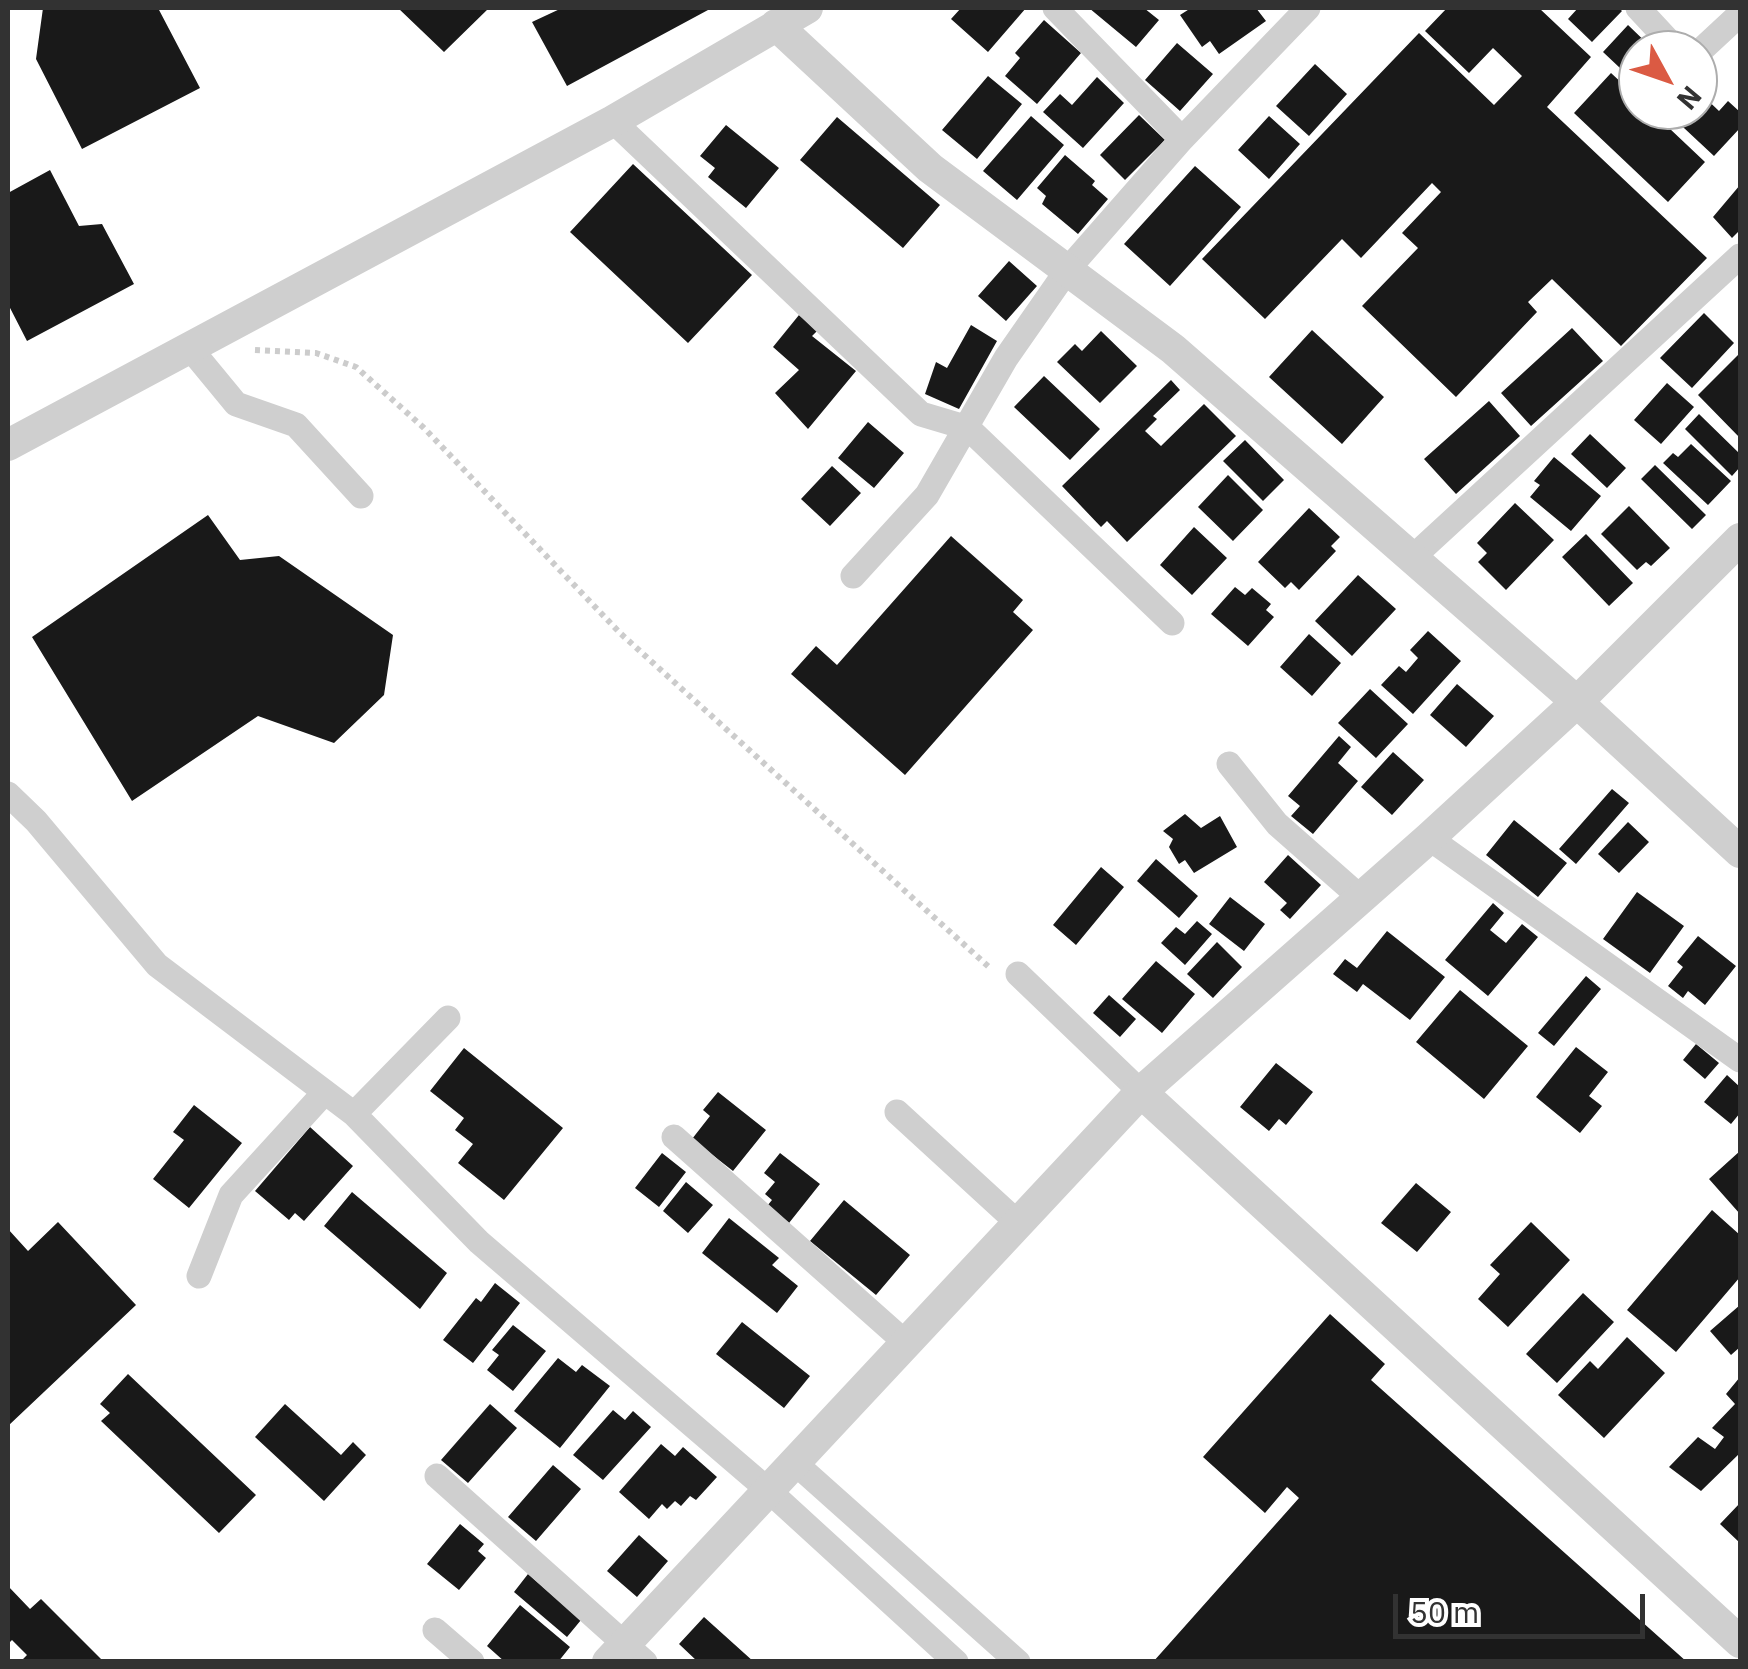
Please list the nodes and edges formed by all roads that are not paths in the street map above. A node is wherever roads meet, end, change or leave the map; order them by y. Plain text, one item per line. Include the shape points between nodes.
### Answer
1 (807, 8) edge
2 (1055, 8) edge
3 (1638, 8) edge
4 (1298, 11) edge
5 (1740, 14) edge
6 (771, 16) edge
7 (1658, 30) edge
8 (1718, 34) edge
9 (613, 121) junction
10 (1182, 140) junction
11 (1740, 256) edge
12 (1068, 268) junction
13 (189, 347) junction
14 (968, 428) junction
15 (8, 445) edge
16 (360, 496) dead end
17 (1740, 539) edge
18 (1413, 558) junction
19 (853, 576) dead end
20 (1172, 623) dead end
21 (1578, 702) junction
22 (1229, 764) dead end
23 (8, 794) edge
24 (1429, 838) junction
25 (1740, 852) edge
26 (1361, 898) junction
27 (1010, 976) road end
28 (448, 1018) dead end
29 (1740, 1060) edge
30 (324, 1092) junction
31 (1140, 1092) junction
32 (896, 1112) dead end
33 (354, 1114) junction
34 (674, 1136) dead end
35 (1018, 1223) junction
36 (199, 1276) dead end
37 (906, 1343) junction
38 (795, 1463) junction
39 (437, 1476) dead end
40 (768, 1490) junction
41 (435, 1630) dead end
42 (1740, 1642) edge
43 (627, 1655) edge
44 (472, 1662) edge
45 (956, 1662) edge
46 (1018, 1662) edge

1 - 6 street
2 - 10 street
3 - 7 street
4 - 10 street
5 - 8 street
6 - 9 street
6 - 12 street via 930,168
9 - 13 street
9 - 14 street via 921,414
10 - 12 street
11 - 18 street
12 - 14 street
12 - 18 street via 1173,349
13 - 15 street
13 - 16 street via 236,404 296,425
14 - 19 street via 927,495
14 - 20 street
17 - 21 street
18 - 21 street
21 - 24 street
21 - 25 street
22 - 26 street via 1276,824
23 - 30 street via 156,965
24 - 26 street
24 - 29 street
26 - 31 street
27 - 31 street
28 - 33 street
30 - 33 street
30 - 36 street via 231,1194
31 - 35 street
31 - 42 street
32 - 35 street
33 - 40 street via 480,1242
34 - 37 street
35 - 37 street
37 - 38 street
38 - 40 street
38 - 46 street
39 - 43 street
40 - 43 street
40 - 45 street
41 - 44 street

